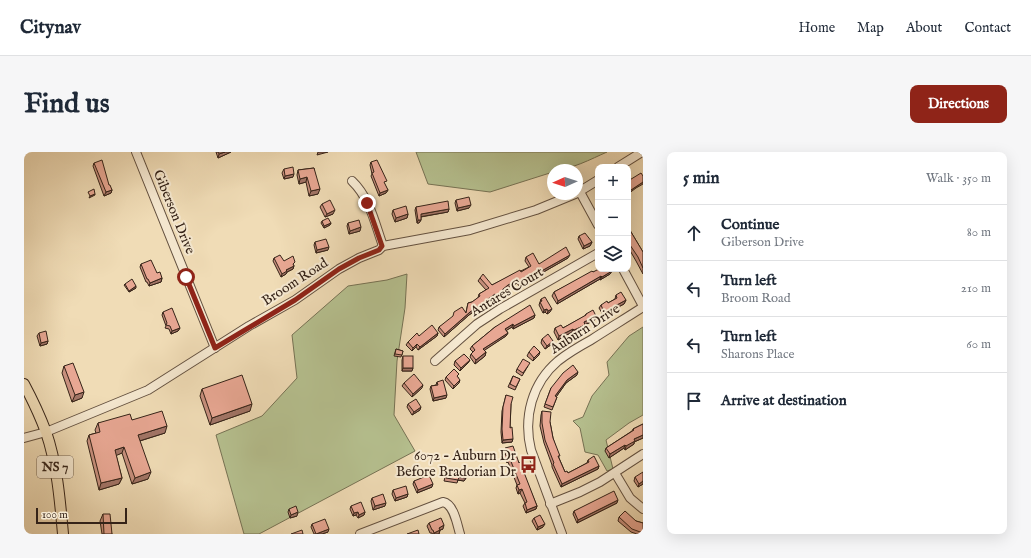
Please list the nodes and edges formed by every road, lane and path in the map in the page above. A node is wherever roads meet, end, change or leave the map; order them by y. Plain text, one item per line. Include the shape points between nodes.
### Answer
1 (136, 152) edge
2 (642, 152) edge
3 (623, 164) edge
4 (352, 181) dead end
5 (595, 182) edge
6 (583, 189) edge
7 (560, 200) edge
8 (582, 200) edge
9 (595, 220) edge
10 (382, 246) junction
11 (595, 256) edge
12 (624, 272) edge
13 (643, 306) edge
14 (215, 348) junction
15 (435, 361) dead end
16 (24, 384) edge
17 (46, 432) junction
18 (24, 438) edge
19 (643, 454) edge
20 (615, 473) junction
21 (550, 504) junction
22 (643, 509) edge
23 (63, 534) edge
24 (360, 534) edge
25 (460, 534) edge
26 (562, 534) edge

1 - 14 street, Giberson Drive
2 - 3 street
4 - 10 street via 366,200
5 - 6 street, Broom Road
7 - 10 street, Broom Road via 470,230
8 - 9 street
10 - 14 street, Broom Road via 379,250 339,269 295,300
11 - 15 street, Antares Court via 477,324
12 - 13 street
13 - 21 street, Auburn Drive via 564,356 549,370 537,388 531,403 528,436
14 - 17 street, Broom Road via 148,390
16 - 17 main road, NS 7
17 - 18 street, Broom Road
17 - 23 main road, NS 7 via 61,503
19 - 20 street
20 - 21 street via 580,492
20 - 22 street via 630,498
21 - 26 street, Auburn Drive
24 - 25 street via 440,502 446,502 451,507

